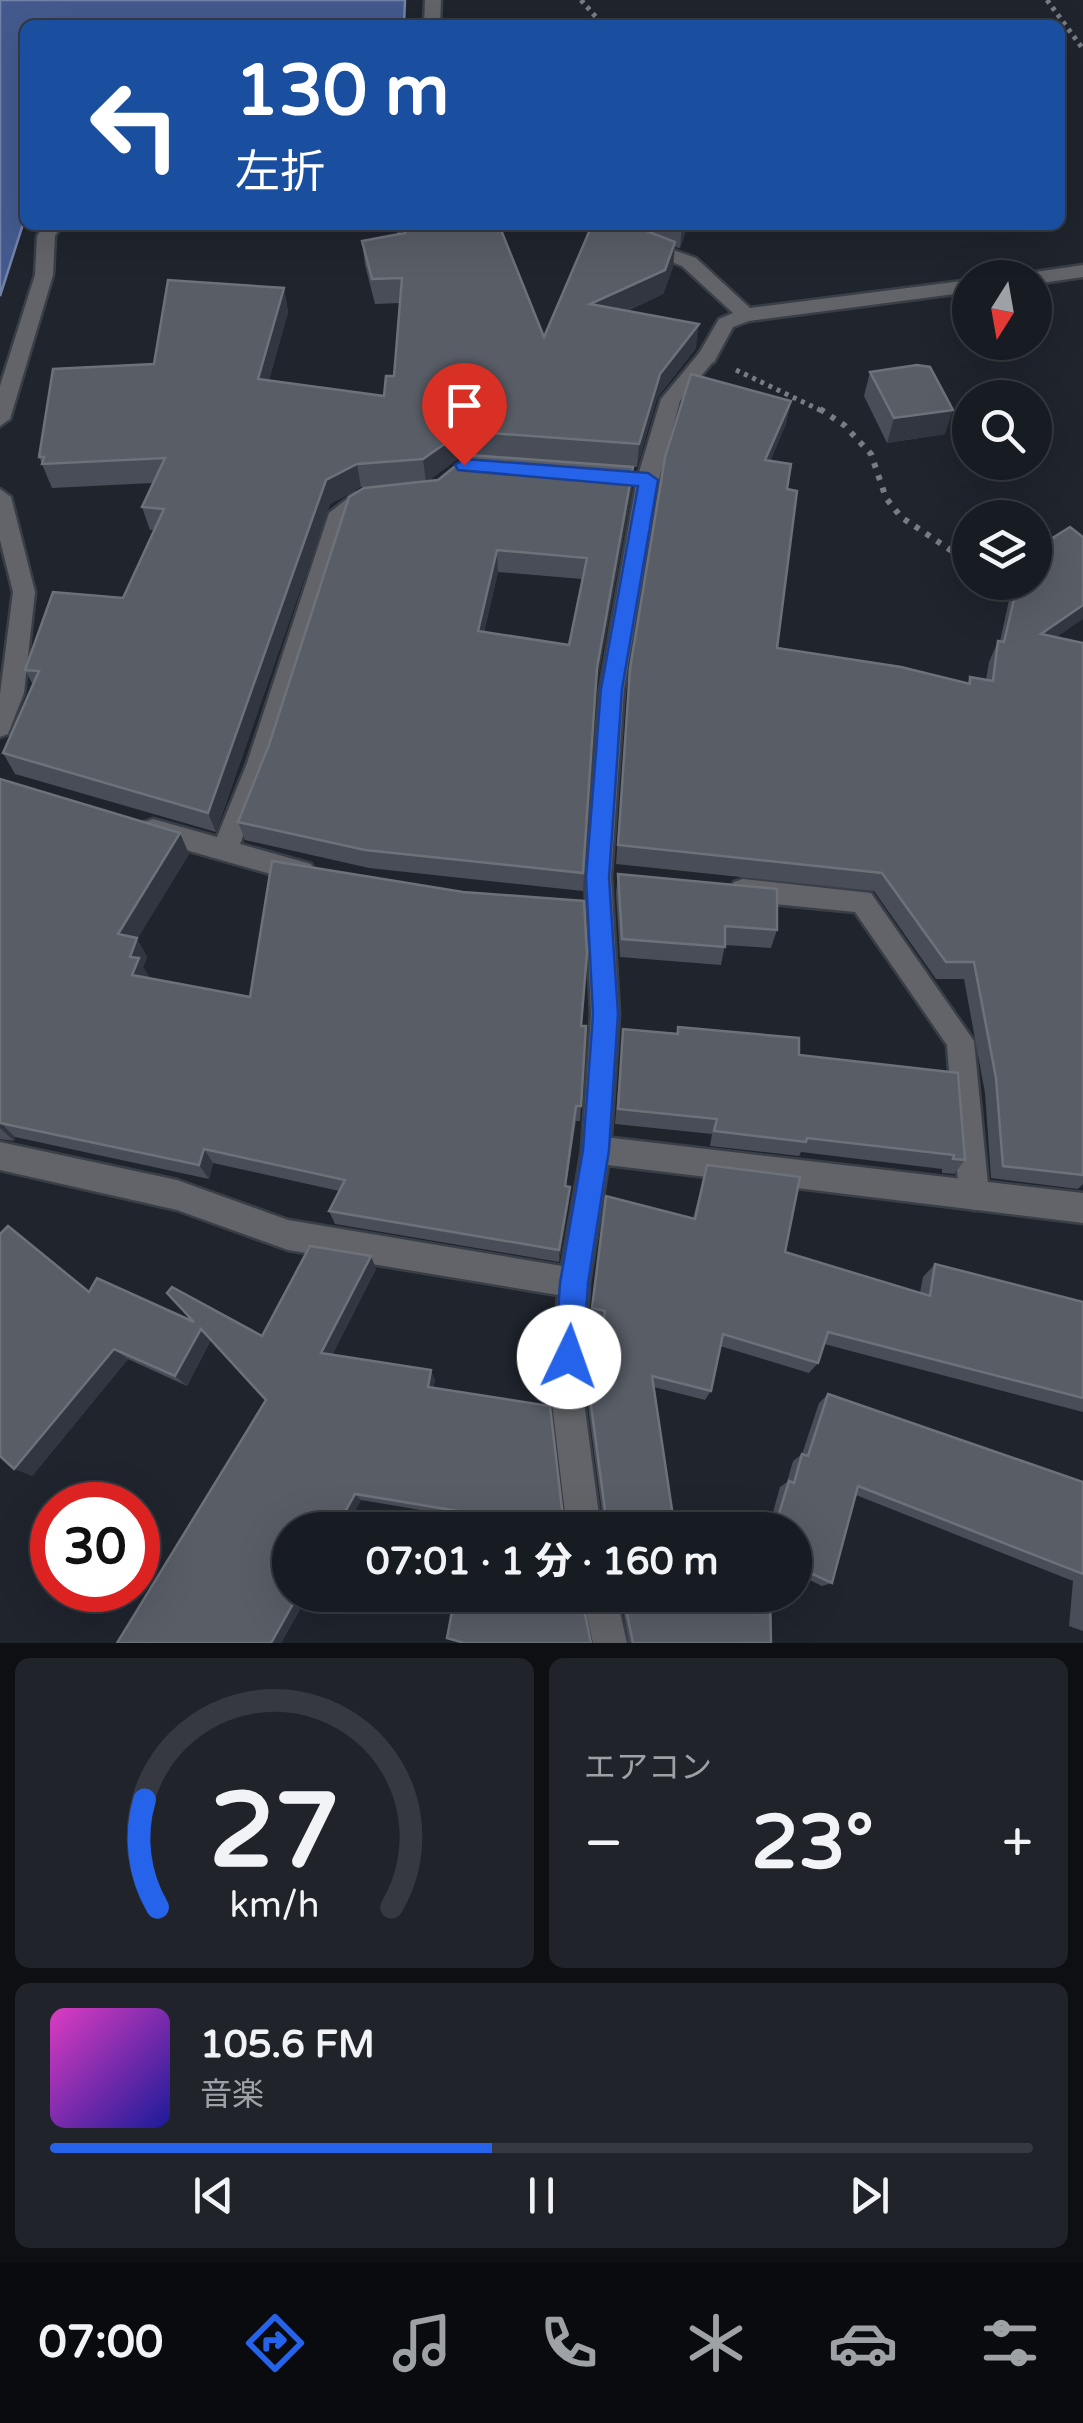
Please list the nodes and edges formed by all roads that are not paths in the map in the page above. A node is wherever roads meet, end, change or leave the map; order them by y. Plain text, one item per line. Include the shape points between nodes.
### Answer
1 (50, 230) edge
2 (600, 230) edge
3 (1083, 272) edge
4 (1052, 276) edge
5 (952, 288) edge
6 (746, 315) junction
7 (0, 419) edge
8 (396, 496) edge
9 (0, 497) edge
10 (0, 727) edge
11 (122, 820) edge
12 (225, 850) junction
13 (332, 876) edge
14 (711, 888) edge
15 (596, 1150) junction
16 (0, 1156) edge
17 (974, 1195) junction
18 (1083, 1208) edge
19 (574, 1283) junction
20 (582, 1512) edge
21 (603, 1612) edge
22 (610, 1643) edge

1 - 7 street via 44,275
2 - 6 street via 689,262
3 - 4 street
5 - 6 street
6 - 15 street via 726,323 671,399 639,479 612,689 607,878 590,906 605,1014
8 - 12 street via 361,500 340,512
9 - 10 street via 24,592 12,693
11 - 12 street
12 - 13 street
14 - 17 street via 862,901 960,1041
15 - 17 street
15 - 19 street
16 - 19 street via 176,1195 288,1234
17 - 18 street
19 - 20 street via 567,1394
21 - 22 street

